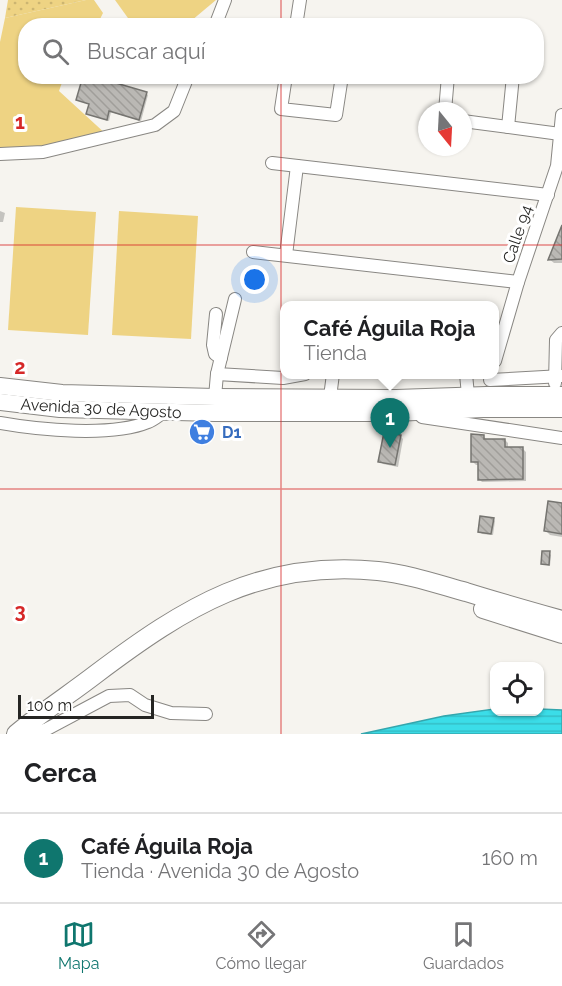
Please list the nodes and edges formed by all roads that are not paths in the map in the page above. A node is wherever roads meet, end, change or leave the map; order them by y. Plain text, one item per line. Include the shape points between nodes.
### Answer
1 (225, 0) edge
2 (300, 0) edge
3 (218, 18) edge
4 (297, 18) edge
5 (185, 84) edge
6 (285, 84) edge
7 (341, 84) edge
8 (447, 84) edge
9 (512, 84) edge
10 (446, 102) edge
11 (562, 115) edge
12 (472, 122) edge
13 (508, 126) junction
14 (560, 134) junction
15 (0, 154) edge
16 (272, 163) dead end
17 (297, 166) junction
18 (560, 166) edge
19 (548, 195) junction
20 (253, 252) dead end
21 (286, 255) junction
22 (518, 282) junction
23 (235, 298) dead end
24 (216, 314) dead end
25 (562, 333) edge
26 (499, 338) edge
27 (220, 358) junction
28 (0, 373) edge
29 (217, 374) junction
30 (280, 376) edge
31 (558, 376) edge
32 (292, 379) edge
33 (332, 379) edge
34 (466, 379) edge
35 (489, 383) edge
36 (0, 386) edge
37 (26, 389) junction
38 (468, 395) junction
39 (215, 397) junction
40 (283, 397) junction
41 (330, 398) junction
42 (560, 400) edge
43 (0, 402) edge
44 (164, 412) junction
45 (394, 413) junction
46 (0, 423) edge
47 (562, 438) edge
48 (562, 620) edge
49 (562, 633) edge
50 (206, 714) dead end
51 (16, 734) edge
52 (32, 734) edge

1 - 3 street
2 - 4 street
5 - 15 street via 174,111 155,125 43,152
6 - 7 street via 280,109 336,115
8 - 10 street
9 - 13 street
11 - 14 street, Calle 94
12 - 13 street
13 - 14 street
14 - 18 street, Calle 94
16 - 17 street
17 - 19 street
17 - 21 street
18 - 19 street, Calle 94
19 - 22 street, Calle 94
20 - 21 street
21 - 22 street
22 - 26 street, Calle 94
23 - 27 street
24 - 27 street via 213,345
25 - 31 street via 556,340
27 - 29 street
28 - 37 main road
29 - 30 street
29 - 39 street
31 - 35 street
31 - 42 street
32 - 40 street
33 - 41 street
34 - 38 street
35 - 38 main road, Avenida 30 de Agosto
35 - 42 main road, Avenida 30 de Agosto
36 - 37 main road, Avenida 30 de Agosto
37 - 39 main road, Avenida 30 de Agosto
38 - 41 main road, Avenida 30 de Agosto
39 - 40 main road, Avenida 30 de Agosto
40 - 41 main road, Avenida 30 de Agosto
42 - 45 main road, Avenida 30 de Agosto
43 - 44 main road, Avenida 30 de Agosto via 60,409
44 - 45 main road, Avenida 30 de Agosto
44 - 46 street via 149,422 114,430 38,429
45 - 47 street
48 - 51 highway via 425,580 380,571 315,571 267,578 218,595 165,624
49 - 52 highway via 396,585 331,580 279,587 233,600 163,637
50 - 52 street via 171,713 120,694

